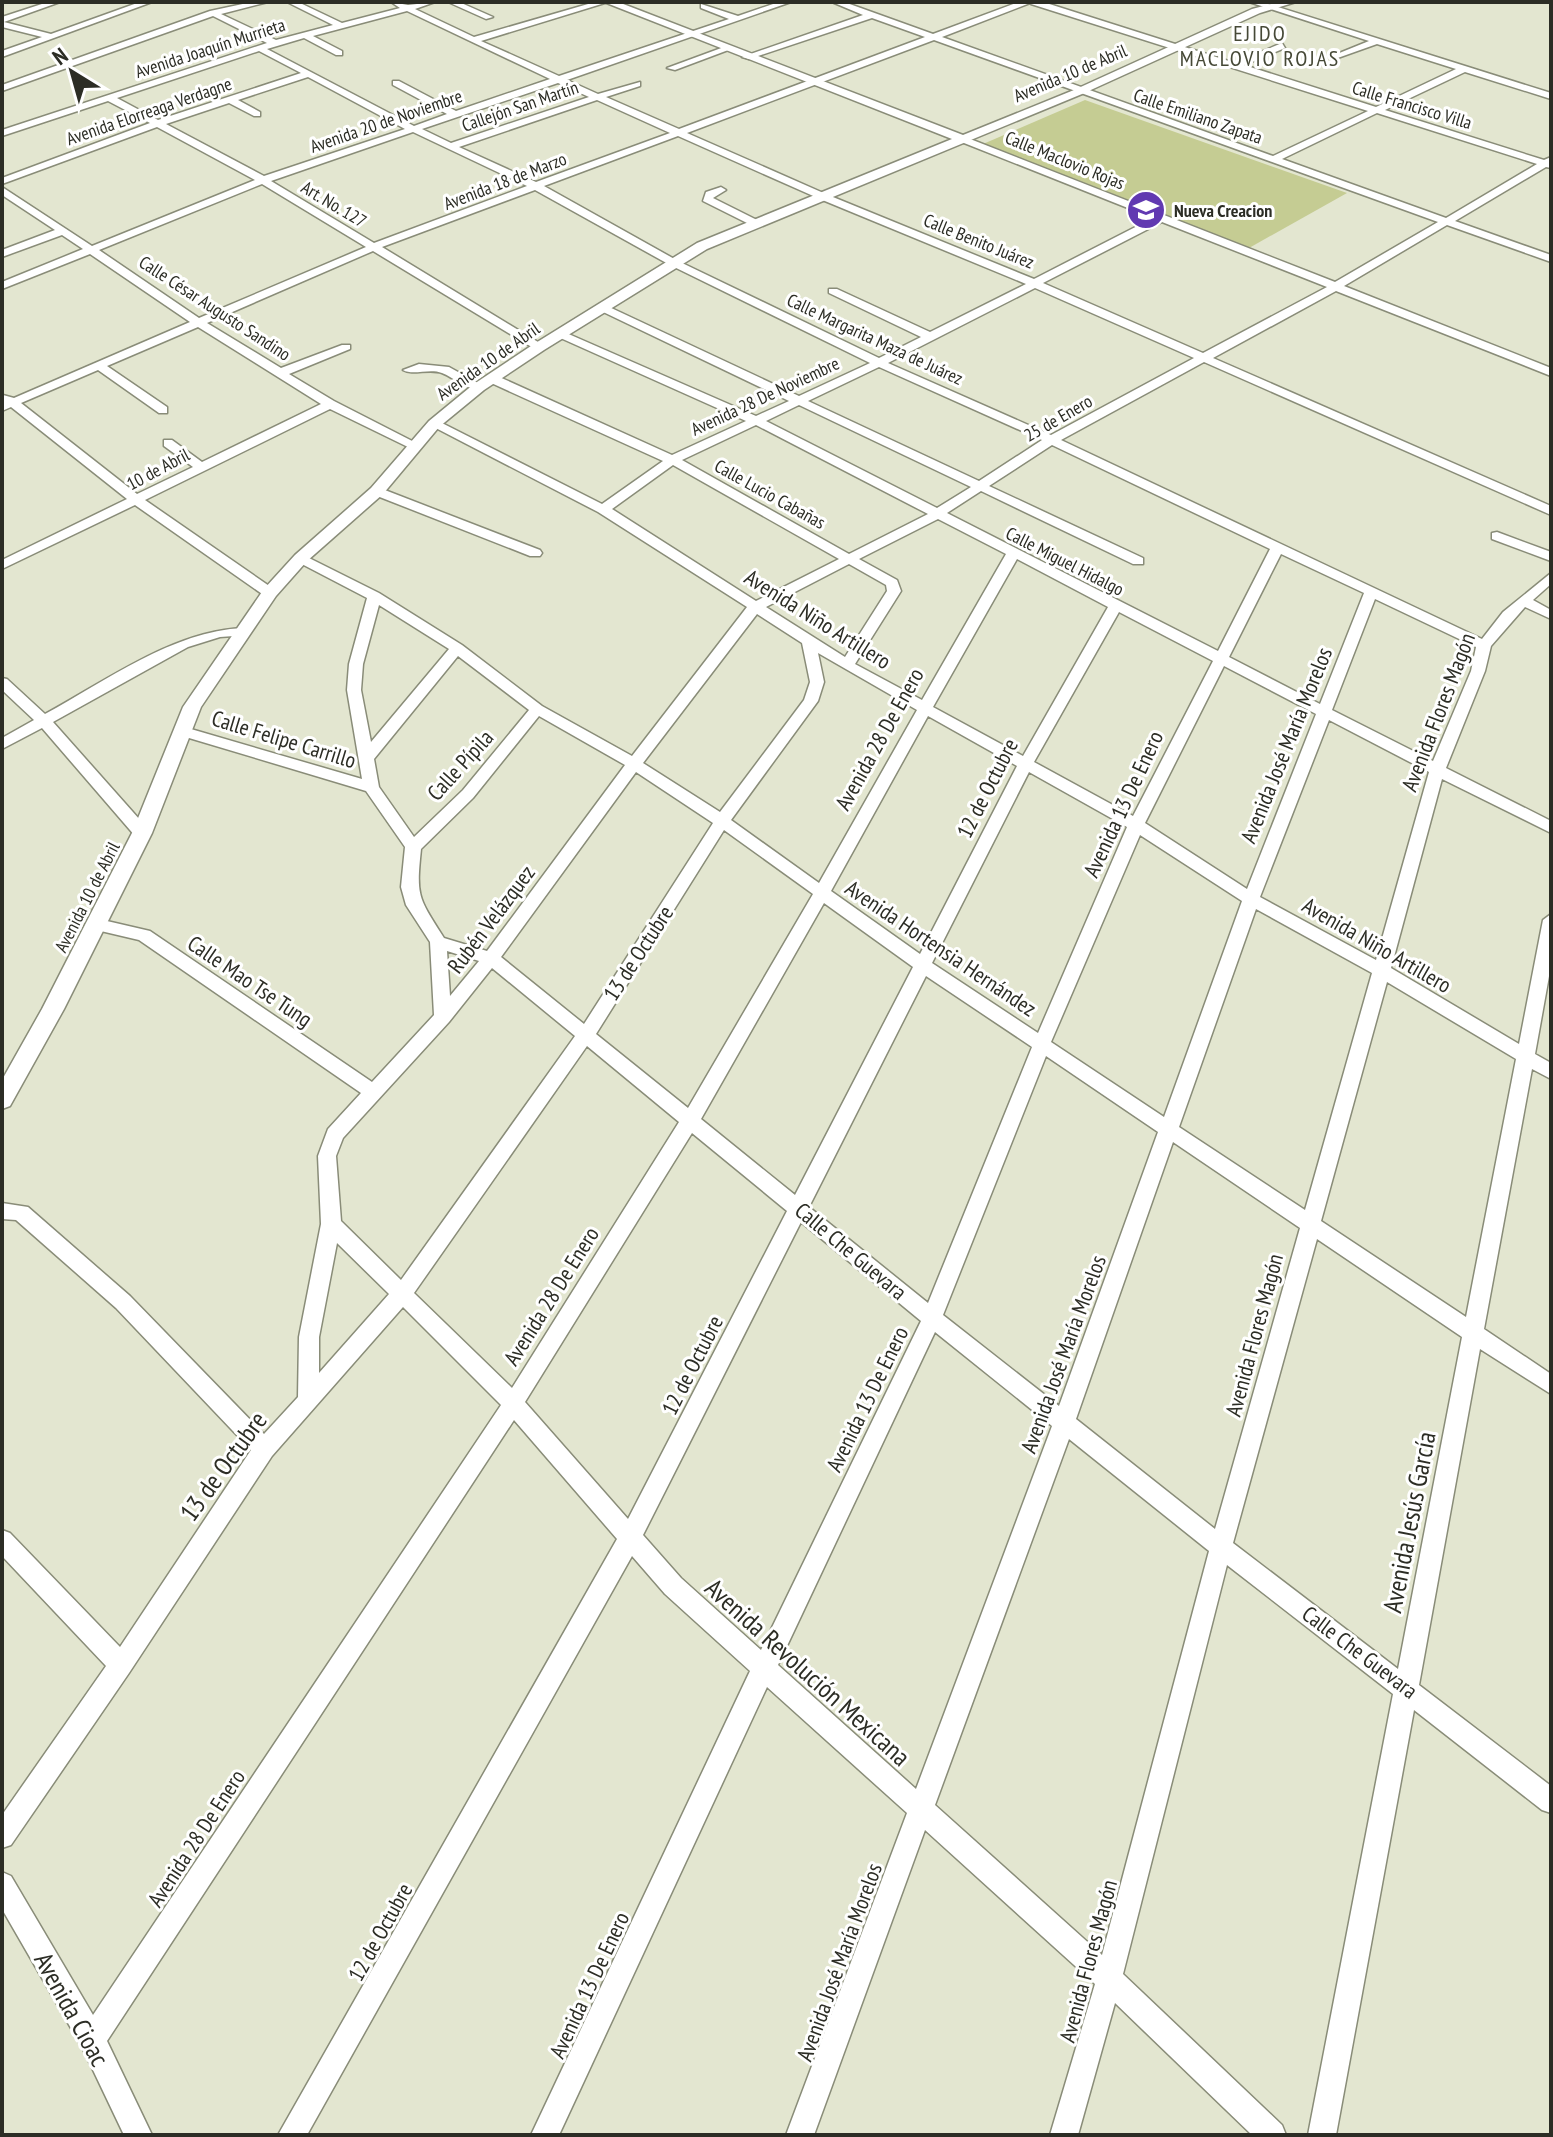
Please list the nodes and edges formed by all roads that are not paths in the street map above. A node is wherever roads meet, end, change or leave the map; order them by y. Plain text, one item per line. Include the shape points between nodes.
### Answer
1 (56, 2) edge
2 (148, 2) edge
3 (264, 2) edge
4 (291, 2) edge
5 (395, 2) edge
6 (431, 2) edge
7 (452, 2) edge
8 (606, 2) edge
9 (787, 2) edge
10 (836, 2) edge
11 (1027, 2) edge
12 (1034, 2) edge
13 (1291, 2) edge
14 (1257, 5) edge
15 (704, 6) dead end
16 (408, 9) junction
17 (1275, 9) junction
18 (213, 13) junction
19 (871, 15) junction
20 (489, 17) dead end
21 (738, 19) junction
22 (2, 22) edge
23 (342, 26) junction
24 (305, 35) junction
25 (690, 35) junction
26 (53, 37) junction
27 (932, 37) junction
28 (475, 40) junction
29 (1377, 41) junction
30 (275, 43) junction
31 (1282, 46) dead end
32 (1182, 47) junction
33 (259, 48) junction
34 (727, 49) junction
35 (339, 53) dead end
36 (2, 54) edge
37 (746, 57) junction
38 (1335, 58) dead end
39 (1237, 65) junction
40 (672, 68) dead end
41 (1465, 68) junction
42 (308, 74) junction
43 (562, 80) junction
44 (396, 83) dead end
45 (811, 83) junction
46 (637, 84) dead end
47 (2, 88) edge
48 (1078, 92) junction
49 (599, 96) junction
50 (1551, 96) edge
51 (108, 97) junction
52 (231, 100) junction
53 (1374, 110) junction
54 (257, 114) dead end
55 (455, 115) junction
56 (156, 124) junction
57 (411, 128) junction
58 (680, 131) junction
59 (2, 133) edge
60 (962, 139) junction
61 (452, 146) junction
62 (1274, 159) junction
63 (1549, 163) edge
64 (263, 180) junction
65 (2, 181) edge
66 (538, 187) junction
67 (2, 190) edge
68 (721, 190) dead end
69 (824, 197) junction
70 (1162, 218) junction
71 (1445, 223) junction
72 (757, 224) junction
73 (62, 231) junction
74 (376, 246) junction
75 (91, 249) junction
76 (2, 254) edge
77 (1551, 259) edge
78 (674, 263) junction
79 (1036, 284) junction
80 (2, 286) edge
81 (1333, 288) junction
82 (833, 291) dead end
83 (603, 308) junction
84 (198, 322) junction
85 (560, 334) junction
86 (931, 337) junction
87 (346, 347) dead end
88 (539, 347) junction
89 (427, 352) dead end
90 (1204, 359) junction
91 (879, 363) junction
92 (100, 366) junction
93 (409, 370) dead end
94 (1551, 372) edge
95 (280, 373) junction
96 (486, 383) junction
97 (798, 399) junction
98 (6, 401) edge
99 (330, 404) junction
100 (163, 410) dead end
101 (755, 420) junction
102 (434, 424) junction
103 (1051, 440) junction
104 (168, 443) dead end
105 (414, 445) junction
106 (672, 460) junction
107 (200, 466) junction
108 (982, 487) junction
109 (377, 491) junction
110 (138, 501) junction
111 (603, 509) junction
112 (1551, 511) edge
113 (936, 515) junction
114 (1497, 536) dead end
115 (1278, 547) junction
116 (535, 553) dead end
117 (1013, 554) junction
118 (1551, 557) edge
119 (301, 558) junction
120 (850, 559) junction
121 (1138, 561) dead end
122 (2, 565) edge
123 (1551, 577) edge
124 (1372, 590) junction
125 (270, 593) junction
126 (374, 596) junction
127 (1525, 602) junction
128 (755, 607) junction
129 (1115, 607) junction
130 (1551, 615) edge
131 (243, 632) junction
132 (809, 641) junction
133 (1484, 645) junction
134 (457, 648) junction
135 (1221, 658) junction
136 (847, 665) junction
137 (2, 682) edge
138 (922, 708) junction
139 (537, 709) junction
140 (1324, 711) junction
141 (45, 722) junction
142 (184, 732) junction
143 (2, 744) edge
144 (365, 759) junction
145 (1026, 763) junction
146 (634, 764) junction
147 (1437, 770) junction
148 (371, 787) junction
149 (722, 821) junction
150 (1136, 825) junction
151 (1551, 828) edge
152 (142, 833) junction
153 (413, 847) junction
154 (821, 895) junction
155 (1251, 899) junction
156 (1551, 920) edge
157 (94, 924) junction
158 (438, 942) junction
159 (491, 958) junction
160 (924, 966) junction
161 (1381, 970) junction
162 (443, 1017) junction
163 (585, 1036) junction
164 (1041, 1046) junction
165 (1527, 1058) junction
166 (1551, 1072) edge
167 (373, 1092) junction
168 (2, 1100) edge
169 (691, 1119) junction
170 (1170, 1129) junction
171 (799, 1208) junction
172 (2, 1211) edge
173 (1310, 1221) junction
174 (331, 1224) junction
175 (402, 1294) junction
176 (932, 1318) junction
177 (1472, 1333) junction
178 (1551, 1385) edge
179 (308, 1400) junction
180 (512, 1402) junction
181 (1064, 1423) junction
182 (264, 1449) junction
183 (631, 1536) junction
184 (2, 1540) edge
185 (1221, 1547) junction
186 (121, 1665) junction
187 (763, 1670) junction
188 (1406, 1688) junction
189 (1551, 1801) edge
190 (921, 1812) junction
191 (2, 1836) edge
192 (2, 1885) edge
193 (1109, 1979) junction
194 (92, 2040) junction
195 (138, 2135) edge
196 (292, 2135) edge
197 (545, 2135) edge
198 (800, 2135) edge
199 (1064, 2135) edge
200 (1272, 2135) edge
201 (1322, 2135) edge

1 - 22 street
2 - 26 street
3 - 18 street
4 - 23 street
5 - 16 street, Calle Benito Juárez
6 - 16 street, Avenida Joaquín Murrieta
7 - 20 street
8 - 25 street, Calle Maclovio Rojas
8 - 28 street
9 - 21 street, Avenida 20 de Noviembre
10 - 19 street, Calle Emiliano Zapata
11 - 27 street, Avenida 18 de Marzo
12 - 32 street, Calle Francisco Villa
13 - 17 street
14 - 17 street, Avenida 10 de Abril
14 - 32 street, Avenida 10 de Abril
15 - 21 street
16 - 23 street, Avenida Joaquín Murrieta
16 - 28 street, Calle Benito Juárez
17 - 29 street
18 - 30 street
18 - 47 street
19 - 27 street, Calle Emiliano Zapata
19 - 37 street
21 - 25 street, Avenida 20 de Noviembre
22 - 26 street
23 - 24 street, Avenida Joaquín Murrieta
24 - 30 street, Avenida Joaquín Murrieta
24 - 35 street
25 - 34 street, Calle Maclovio Rojas
25 - 43 street, Avenida 20 de Noviembre
26 - 36 street
27 - 45 street, Avenida 18 de Marzo
27 - 48 street, Calle Emiliano Zapata
28 - 43 street, Calle Benito Juárez
29 - 38 street
29 - 41 street
30 - 33 street, Avenida Joaquín Murrieta
31 - 39 street
32 - 39 street, Calle Francisco Villa
32 - 48 street, Avenida 10 de Abril
33 - 42 street, Calle Margarita Maza de Juárez
33 - 51 street, Avenida Joaquín Murrieta
34 - 37 street, Calle Maclovio Rojas
34 - 40 street
37 - 45 street, Calle Maclovio Rojas
39 - 53 street, Calle Francisco Villa
41 - 50 street
41 - 53 street
42 - 52 street, Avenida Elorreaga Verdagne
42 - 57 street, Calle Margarita Maza de Juárez
43 - 49 street, Calle Benito Juárez
43 - 55 street, Avenida 20 de Noviembre
44 - 55 street
45 - 58 street, Avenida 18 de Marzo
45 - 60 street, Calle Maclovio Rojas
46 - 49 street, Callejón San Martín
48 - 60 street, Avenida 10 de Abril
48 - 62 street, Calle Emiliano Zapata
49 - 58 street, Calle Benito Juárez
49 - 61 street, Callejón San Martín
51 - 56 street, Art. No. 127
51 - 59 street, Avenida Joaquín Murrieta
52 - 54 street
52 - 56 street, Avenida Elorreaga Verdagne
53 - 62 street
53 - 63 street, Calle Francisco Villa
55 - 57 street, Avenida 20 de Noviembre
56 - 64 street, Art. No. 127
56 - 65 street, Avenida Elorreaga Verdagne
57 - 61 street, Calle Margarita Maza de Juárez
57 - 64 street, Avenida 20 de Noviembre
58 - 66 street, Avenida 18 de Marzo
58 - 69 street, Calle Benito Juárez
60 - 69 street, Avenida 10 de Abril
60 - 70 street, Calle Maclovio Rojas
61 - 66 street, Calle Margarita Maza de Juárez
62 - 71 street, Calle Emiliano Zapata
63 - 71 street, 25 de Enero
64 - 74 street, Art. No. 127
64 - 75 street, Avenida 20 de Noviembre
66 - 74 street, Avenida 18 de Marzo
66 - 78 street, Calle Margarita Maza de Juárez
67 - 73 street, Calle César Augusto Sandino
68 - 72 street via 707,199
69 - 72 street, Avenida 10 de Abril
69 - 79 street, Calle Benito Juárez
70 - 79 street, Avenida 28 De Noviembre
70 - 81 street, Calle Maclovio Rojas
71 - 77 street, Calle Emiliano Zapata
71 - 81 street, 25 de Enero
72 - 78 street, Avenida 10 de Abril
73 - 75 street, Calle César Augusto Sandino
73 - 76 street
74 - 84 street, Avenida 18 de Marzo
74 - 88 street, Art. No. 127
75 - 80 street, Avenida 20 de Noviembre
75 - 84 street, Calle César Augusto Sandino
78 - 83 street, Avenida 10 de Abril
78 - 91 street, Calle Margarita Maza de Juárez
79 - 86 street, Avenida 28 De Noviembre
79 - 90 street, Calle Benito Juárez
81 - 90 street, 25 de Enero
81 - 94 street, Calle Maclovio Rojas
82 - 86 street
83 - 85 street, Avenida 10 de Abril
83 - 97 street
84 - 92 street, Avenida 18 de Marzo
84 - 95 street, Calle César Augusto Sandino
85 - 88 street, Avenida 10 de Abril
85 - 101 street, Calle Miguel Hidalgo
86 - 91 street, Avenida 28 De Noviembre
87 - 95 street
88 - 96 street, Avenida 10 de Abril
89 - 96 street
90 - 103 street, 25 de Enero
90 - 112 street, Calle Benito Juárez
91 - 97 street, Avenida 28 De Noviembre
91 - 103 street, Calle Margarita Maza de Juárez
92 - 98 street, Avenida 18 de Marzo
92 - 100 street
93 - 96 street via 436,365
95 - 99 street, Calle César Augusto Sandino
96 - 102 street, Avenida 10 de Abril
96 - 106 street, Calle Lucio Cabañas
97 - 101 street, Avenida 28 De Noviembre
97 - 108 street
98 - 110 street
99 - 105 street, Calle César Augusto Sandino
99 - 107 street, 10 de Abril
101 - 106 street, Avenida 28 De Noviembre
101 - 113 street, Calle Miguel Hidalgo
102 - 105 street, Avenida 10 de Abril
102 - 111 street, Avenida Niño Artillero
103 - 108 street, 25 de Enero
103 - 115 street, Calle Margarita Maza de Juárez
104 - 107 street
105 - 109 street, Avenida 10 de Abril
106 - 111 street, Avenida 28 De Noviembre
106 - 120 street, Calle Lucio Cabañas
107 - 110 street, 10 de Abril
108 - 113 street, 25 de Enero
108 - 121 street
109 - 116 street
109 - 119 street, Avenida 10 de Abril
110 - 122 street, 10 de Abril
110 - 125 street
111 - 128 street, Avenida Niño Artillero
113 - 117 street, Calle Miguel Hidalgo
113 - 120 street, 25 de Enero
114 - 118 street
115 - 124 street, Calle Margarita Maza de Juárez
115 - 135 street, Avenida 13 De Enero
117 - 129 street, Calle Miguel Hidalgo
117 - 138 street, Avenida 28 De Enero
119 - 125 street, Avenida 10 de Abril
119 - 126 street, Avenida Hortensia Hernández
120 - 128 street, 25 de Enero
120 - 136 street, Calle Lucio Cabañas via 895,587
123 - 127 street, Avenida Flores Magón
124 - 133 street, Calle Margarita Maza de Juárez
124 - 140 street, Avenida José María Morelos
125 - 131 street, Avenida 10 de Abril
126 - 134 street, Avenida Hortensia Hernández
126 - 144 street via 354,690
127 - 130 street
127 - 133 street, Avenida Flores Magón
128 - 132 street, Avenida Niño Artillero
128 - 146 street, 25 de Enero
129 - 135 street, Calle Miguel Hidalgo
129 - 145 street, 12 de Octubre
131 - 141 street via 183,644
131 - 142 street, Avenida 10 de Abril via 192,707
132 - 136 street, Avenida Niño Artillero
132 - 149 street, 13 de Octubre via 817,682 811,701
133 - 147 street, Avenida Flores Magón
134 - 139 street, Avenida Hortensia Hernández
134 - 144 street
135 - 140 street, Calle Miguel Hidalgo
135 - 150 street, Avenida 13 De Enero
136 - 138 street, Avenida Niño Artillero
137 - 141 street
138 - 145 street, Avenida Niño Artillero
138 - 154 street, Avenida 28 De Enero
139 - 146 street, Avenida Hortensia Hernández
139 - 153 street, Calle Pípila via 468,794
140 - 147 street, Calle Miguel Hidalgo
140 - 155 street, Avenida José María Morelos
141 - 143 street
141 - 152 street
142 - 148 street, Calle Felipe Carrillo
142 - 152 street, Avenida 10 de Abril
144 - 148 street
145 - 150 street, Avenida Niño Artillero
145 - 160 street, 12 de Octubre
146 - 149 street, Avenida Hortensia Hernández
146 - 159 street, Rubén Velázquez
147 - 151 street, Calle Miguel Hidalgo
147 - 161 street, Avenida Flores Magón
148 - 153 street
149 - 154 street, Avenida Hortensia Hernández
149 - 163 street, 13 de Octubre
150 - 155 street, Avenida Niño Artillero
150 - 164 street, Avenida 13 De Enero
152 - 157 street, Avenida 10 de Abril
153 - 158 street via 409,887
154 - 160 street, Avenida Hortensia Hernández
154 - 169 street, Avenida 28 De Enero
155 - 161 street, Avenida Niño Artillero
155 - 170 street, Avenida José María Morelos
156 - 165 street, Avenida Jesús García
157 - 167 street, Calle Mao Tse Tung via 144,935
157 - 168 street, Avenida 10 de Abril
158 - 159 street, Calle Che Guevara
158 - 162 street
159 - 162 street, Rubén Velázquez
159 - 163 street, Calle Che Guevara
160 - 164 street, Avenida Hortensia Hernández
160 - 171 street, 12 de Octubre
161 - 165 street, Avenida Niño Artillero
161 - 173 street, Avenida Flores Magón
162 - 167 street, Rubén Velázquez
163 - 169 street, Calle Che Guevara
163 - 175 street, 13 de Octubre
164 - 170 street, Avenida Hortensia Hernández
164 - 176 street, Avenida 13 De Enero
165 - 166 street, Avenida Niño Artillero
165 - 177 street, Avenida Jesús García
167 - 174 street via 335,1134 327,1156
169 - 171 street, Calle Che Guevara
169 - 180 street, Avenida 28 De Enero
170 - 173 street, Avenida Hortensia Hernández
170 - 181 street, Avenida José María Morelos
171 - 176 street, Calle Che Guevara
171 - 183 street, 12 de Octubre
172 - 182 street via 21,1213 123,1302
173 - 177 street, Avenida Hortensia Hernández
173 - 185 street, Avenida Flores Magón
174 - 175 street, Avenida Revolución Mexicana
174 - 179 street via 309,1337
175 - 179 street, 13 de Octubre
175 - 180 street, Avenida Revolución Mexicana
176 - 181 street, Calle Che Guevara
176 - 187 street, Avenida 13 De Enero
177 - 178 street, Avenida Hortensia Hernández
177 - 188 street, Avenida Jesús García
179 - 182 street, 13 de Octubre
180 - 183 street, Avenida Revolución Mexicana
180 - 194 street, Avenida 28 De Enero
181 - 185 street, Calle Che Guevara
181 - 190 street, Avenida José María Morelos
182 - 186 street, 13 de Octubre
183 - 187 street, Avenida Revolución Mexicana via 673,1586
183 - 196 street, 12 de Octubre
184 - 186 street
185 - 188 street, Calle Che Guevara
185 - 193 street, Avenida Flores Magón
186 - 191 street, 13 de Octubre
187 - 190 street, Avenida Revolución Mexicana
187 - 197 street, Avenida 13 De Enero
188 - 189 street, Calle Che Guevara
188 - 201 street, Avenida Jesús García
190 - 193 street, Avenida Revolución Mexicana
190 - 198 street, Avenida José María Morelos
192 - 194 street, Avenida Cioac
193 - 199 street, Avenida Flores Magón
193 - 200 street, Avenida Revolución Mexicana
194 - 195 street, Avenida Cioac

